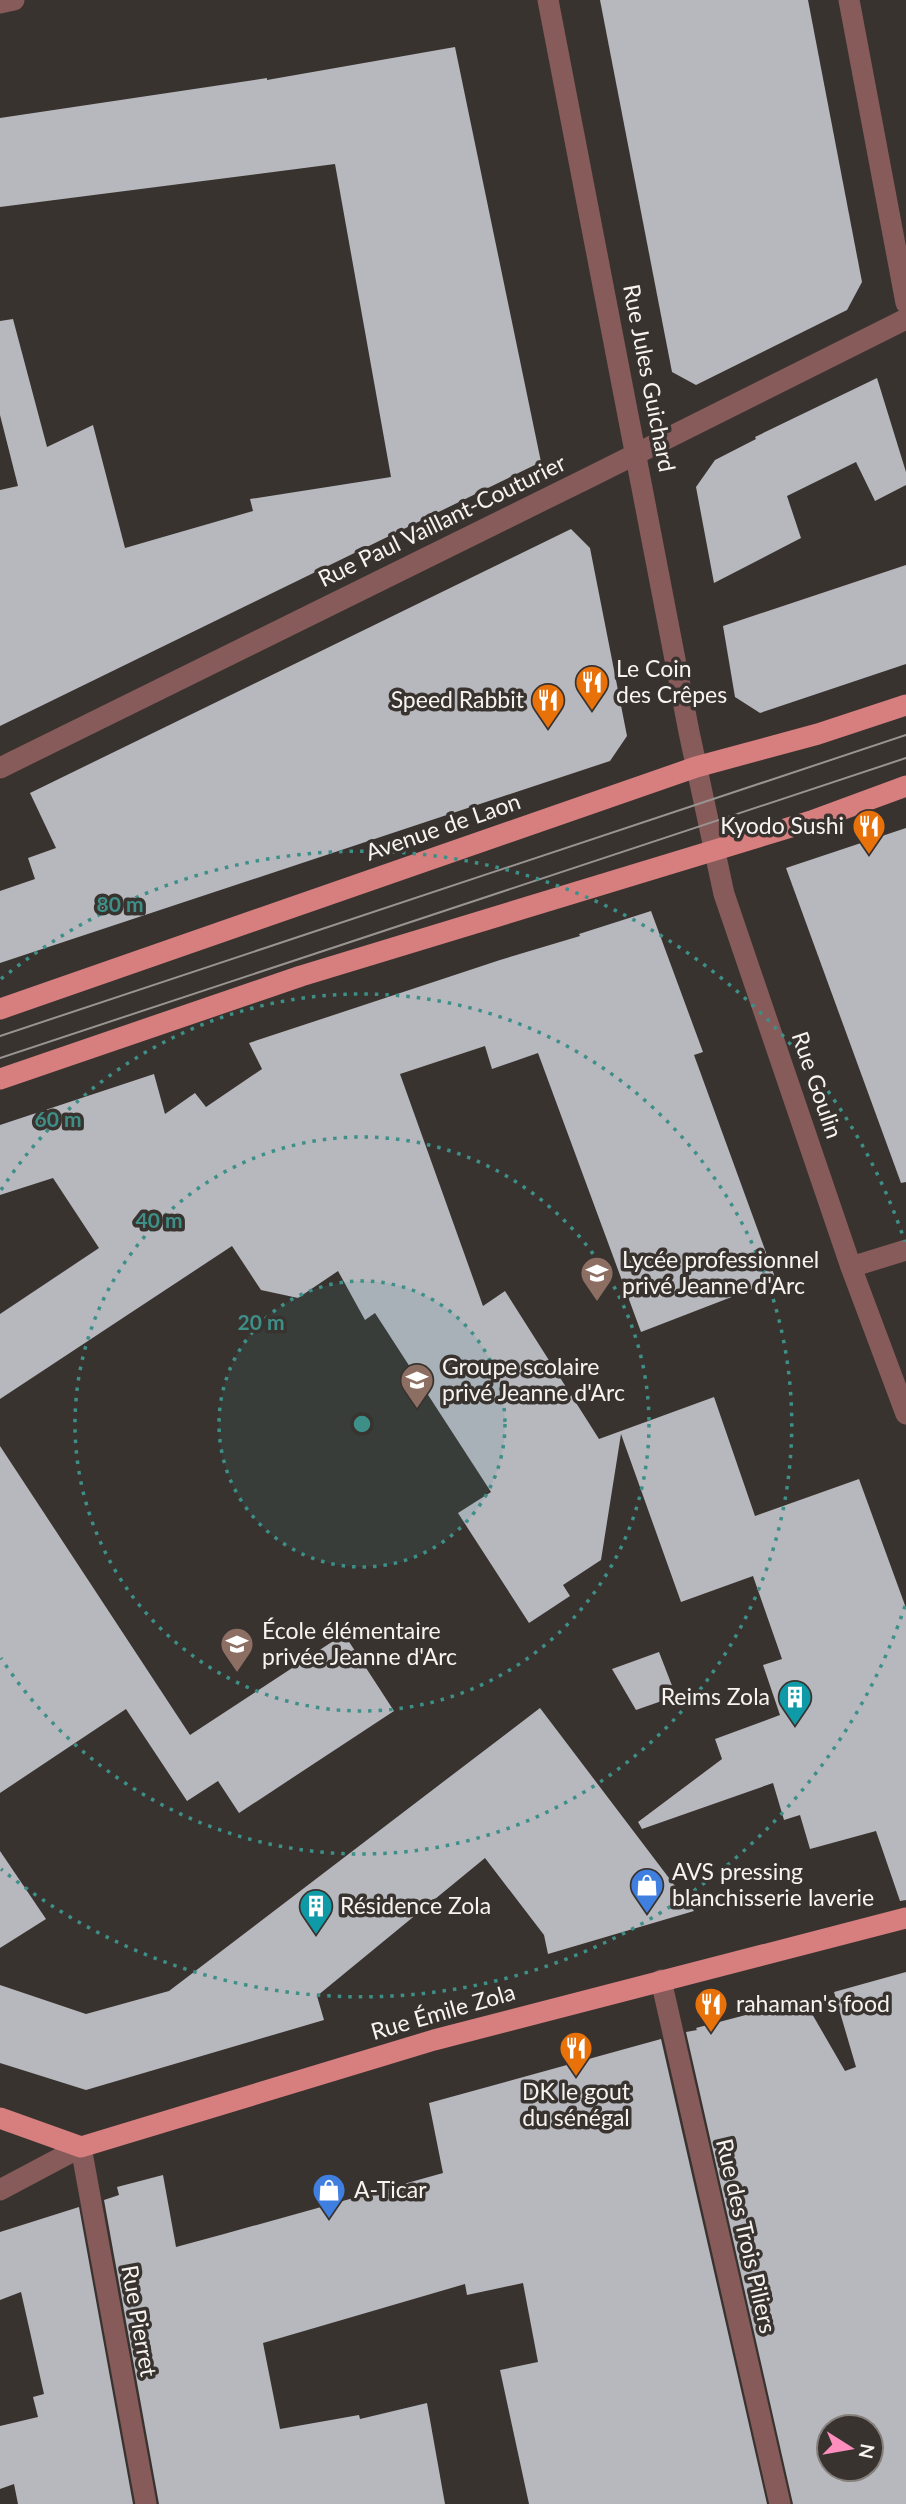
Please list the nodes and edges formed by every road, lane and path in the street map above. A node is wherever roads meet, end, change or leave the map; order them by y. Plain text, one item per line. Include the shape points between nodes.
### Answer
1 (14, 0) edge
2 (548, 0) edge
3 (849, 0) edge
4 (0, 3) edge
5 (906, 303) edge
6 (906, 319) edge
7 (637, 454) junction
8 (906, 705) edge
9 (696, 767) junction
10 (0, 768) edge
11 (906, 786) edge
12 (716, 850) junction
13 (0, 1009) edge
14 (0, 1079) edge
15 (906, 1250) edge
16 (851, 1267) junction
17 (906, 1414) edge
18 (906, 1918) edge
19 (661, 1980) junction
20 (0, 2118) edge
21 (81, 2147) junction
22 (0, 2190) edge
23 (146, 2504) edge
24 (780, 2504) edge

1 - 4 street
2 - 7 street, Rue Jules Guichard
3 - 5 street
6 - 7 street, Rue Paul Vaillant-Couturier
7 - 9 street, Rue Jules Guichard
7 - 10 street, Rue Paul Vaillant-Couturier
8 - 9 main road, Avenue de Laon
9 - 12 street, Rue Goulin
9 - 13 main road, Avenue de Laon
11 - 12 main road
12 - 14 main road via 301,976
12 - 16 street, Rue Goulin via 724,894
15 - 16 street
16 - 17 street, Rue Goulin
18 - 19 main road, Rue Émile Zola
19 - 21 main road, Rue Émile Zola via 434,2040
19 - 24 street, Rue des Trois Piliers
20 - 21 main road
21 - 22 street
21 - 23 street, Rue Pierret

